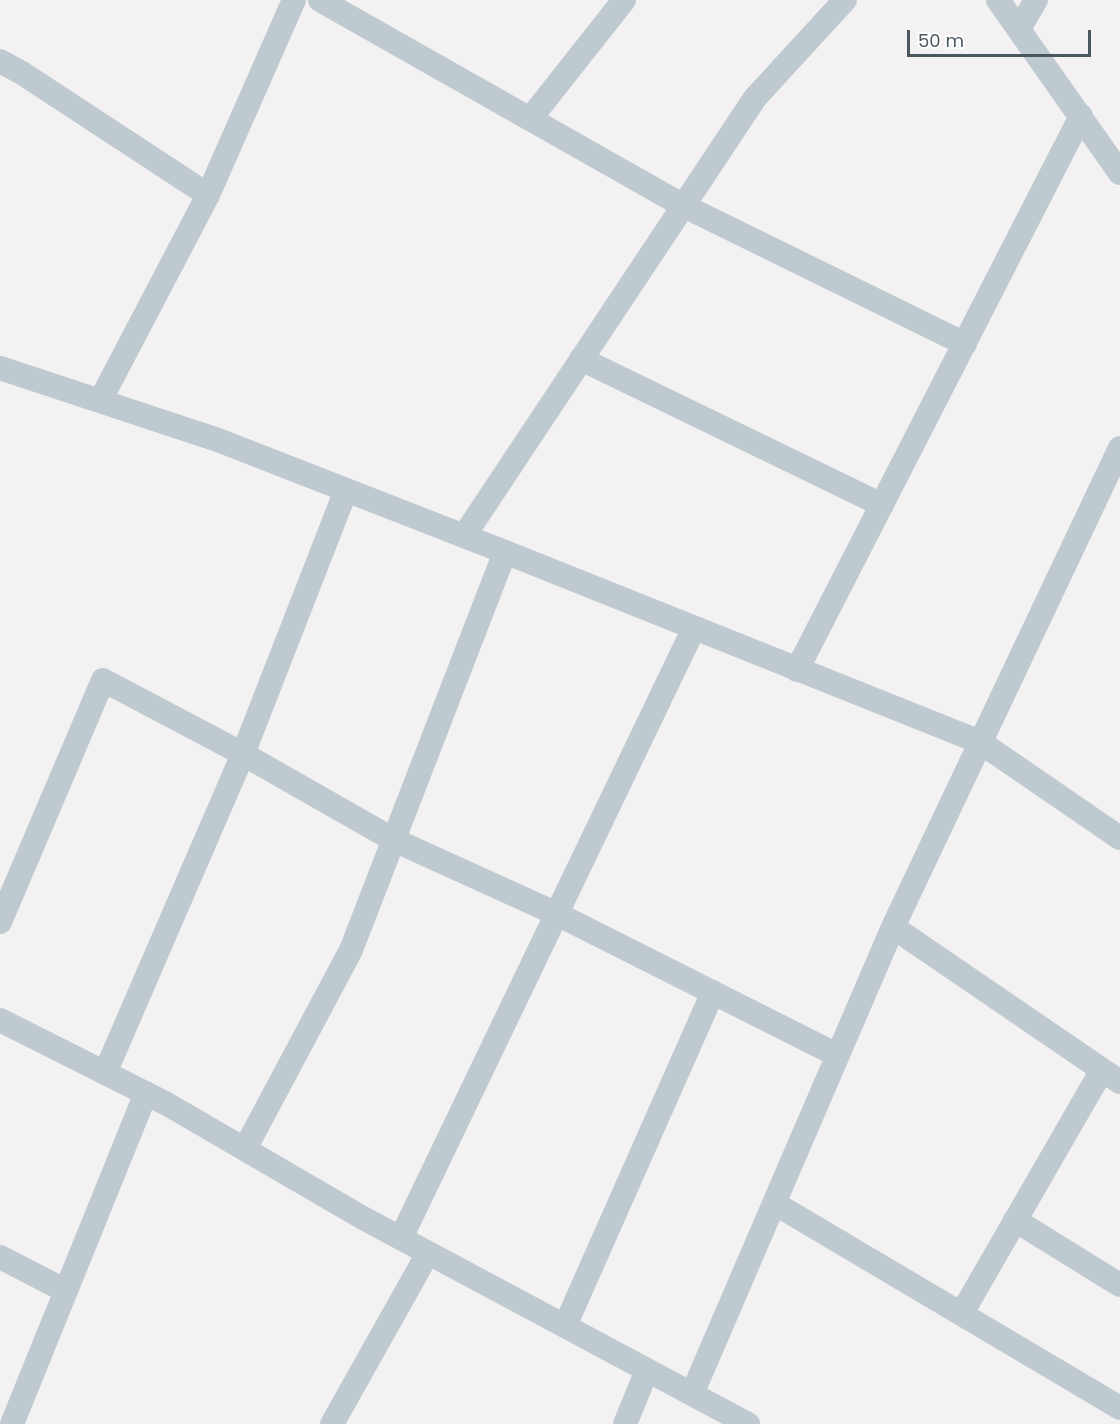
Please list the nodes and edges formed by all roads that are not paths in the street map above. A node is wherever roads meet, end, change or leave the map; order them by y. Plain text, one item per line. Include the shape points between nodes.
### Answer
1 (294, 0) edge
2 (320, 0) edge
3 (624, 0) edge
4 (845, 0) edge
5 (1036, 0) edge
6 (1003, 3) edge
7 (1019, 29) junction
8 (0, 61) edge
9 (1081, 116) junction
10 (530, 119) junction
11 (1120, 173) edge
12 (208, 195) junction
13 (682, 205) junction
14 (965, 344) junction
15 (581, 359) junction
16 (0, 368) edge
17 (100, 401) junction
18 (1120, 448) edge
19 (346, 490) junction
20 (882, 505) junction
21 (464, 536) junction
22 (505, 552) junction
23 (694, 628) junction
24 (797, 670) junction
25 (980, 742) junction
26 (243, 754) junction
27 (1120, 838) edge
28 (394, 840) junction
29 (557, 914) junction
30 (0, 922) edge
31 (893, 927) junction
32 (713, 993) junction
33 (0, 1020) edge
34 (837, 1055) junction
35 (105, 1072) junction
36 (1111, 1076) edge
37 (146, 1093) junction
38 (245, 1149) junction
39 (774, 1203) junction
40 (1015, 1220) junction
41 (401, 1238) junction
42 (428, 1253) junction
43 (0, 1257) edge
44 (1120, 1285) edge
45 (66, 1291) junction
46 (962, 1313) junction
47 (566, 1326) junction
48 (647, 1370) junction
49 (692, 1394) junction
50 (1120, 1408) edge
51 (12, 1424) edge
52 (332, 1424) edge
53 (625, 1424) edge
54 (748, 1424) edge

1 - 12 street
2 - 10 street
3 - 10 street
4 - 13 street via 755,98
5 - 7 street
6 - 7 street
7 - 9 street
8 - 12 street
9 - 11 street
9 - 14 street
10 - 13 street
12 - 17 street
13 - 14 street
13 - 15 street
14 - 20 street
15 - 20 street
15 - 21 street
16 - 17 street
17 - 19 street via 218,440
18 - 25 street
19 - 21 street
19 - 26 street
20 - 24 street
21 - 22 street
22 - 23 street
22 - 28 street
23 - 24 street
23 - 29 street
24 - 25 street
25 - 27 street
25 - 31 street
26 - 28 street
26 - 30 street via 103,680
26 - 35 street
28 - 29 street
28 - 38 street via 351,950
29 - 32 street
29 - 41 street
31 - 34 street
31 - 36 street
32 - 34 street
32 - 47 street
33 - 35 street
34 - 39 street
35 - 37 street
36 - 40 street
37 - 38 street
37 - 45 street
38 - 41 street
39 - 46 street
39 - 49 street
40 - 44 street
40 - 46 street
41 - 42 street
42 - 47 street
42 - 52 street
43 - 45 street
45 - 51 street
46 - 50 street
47 - 48 street
48 - 49 street
48 - 53 street
49 - 54 street

